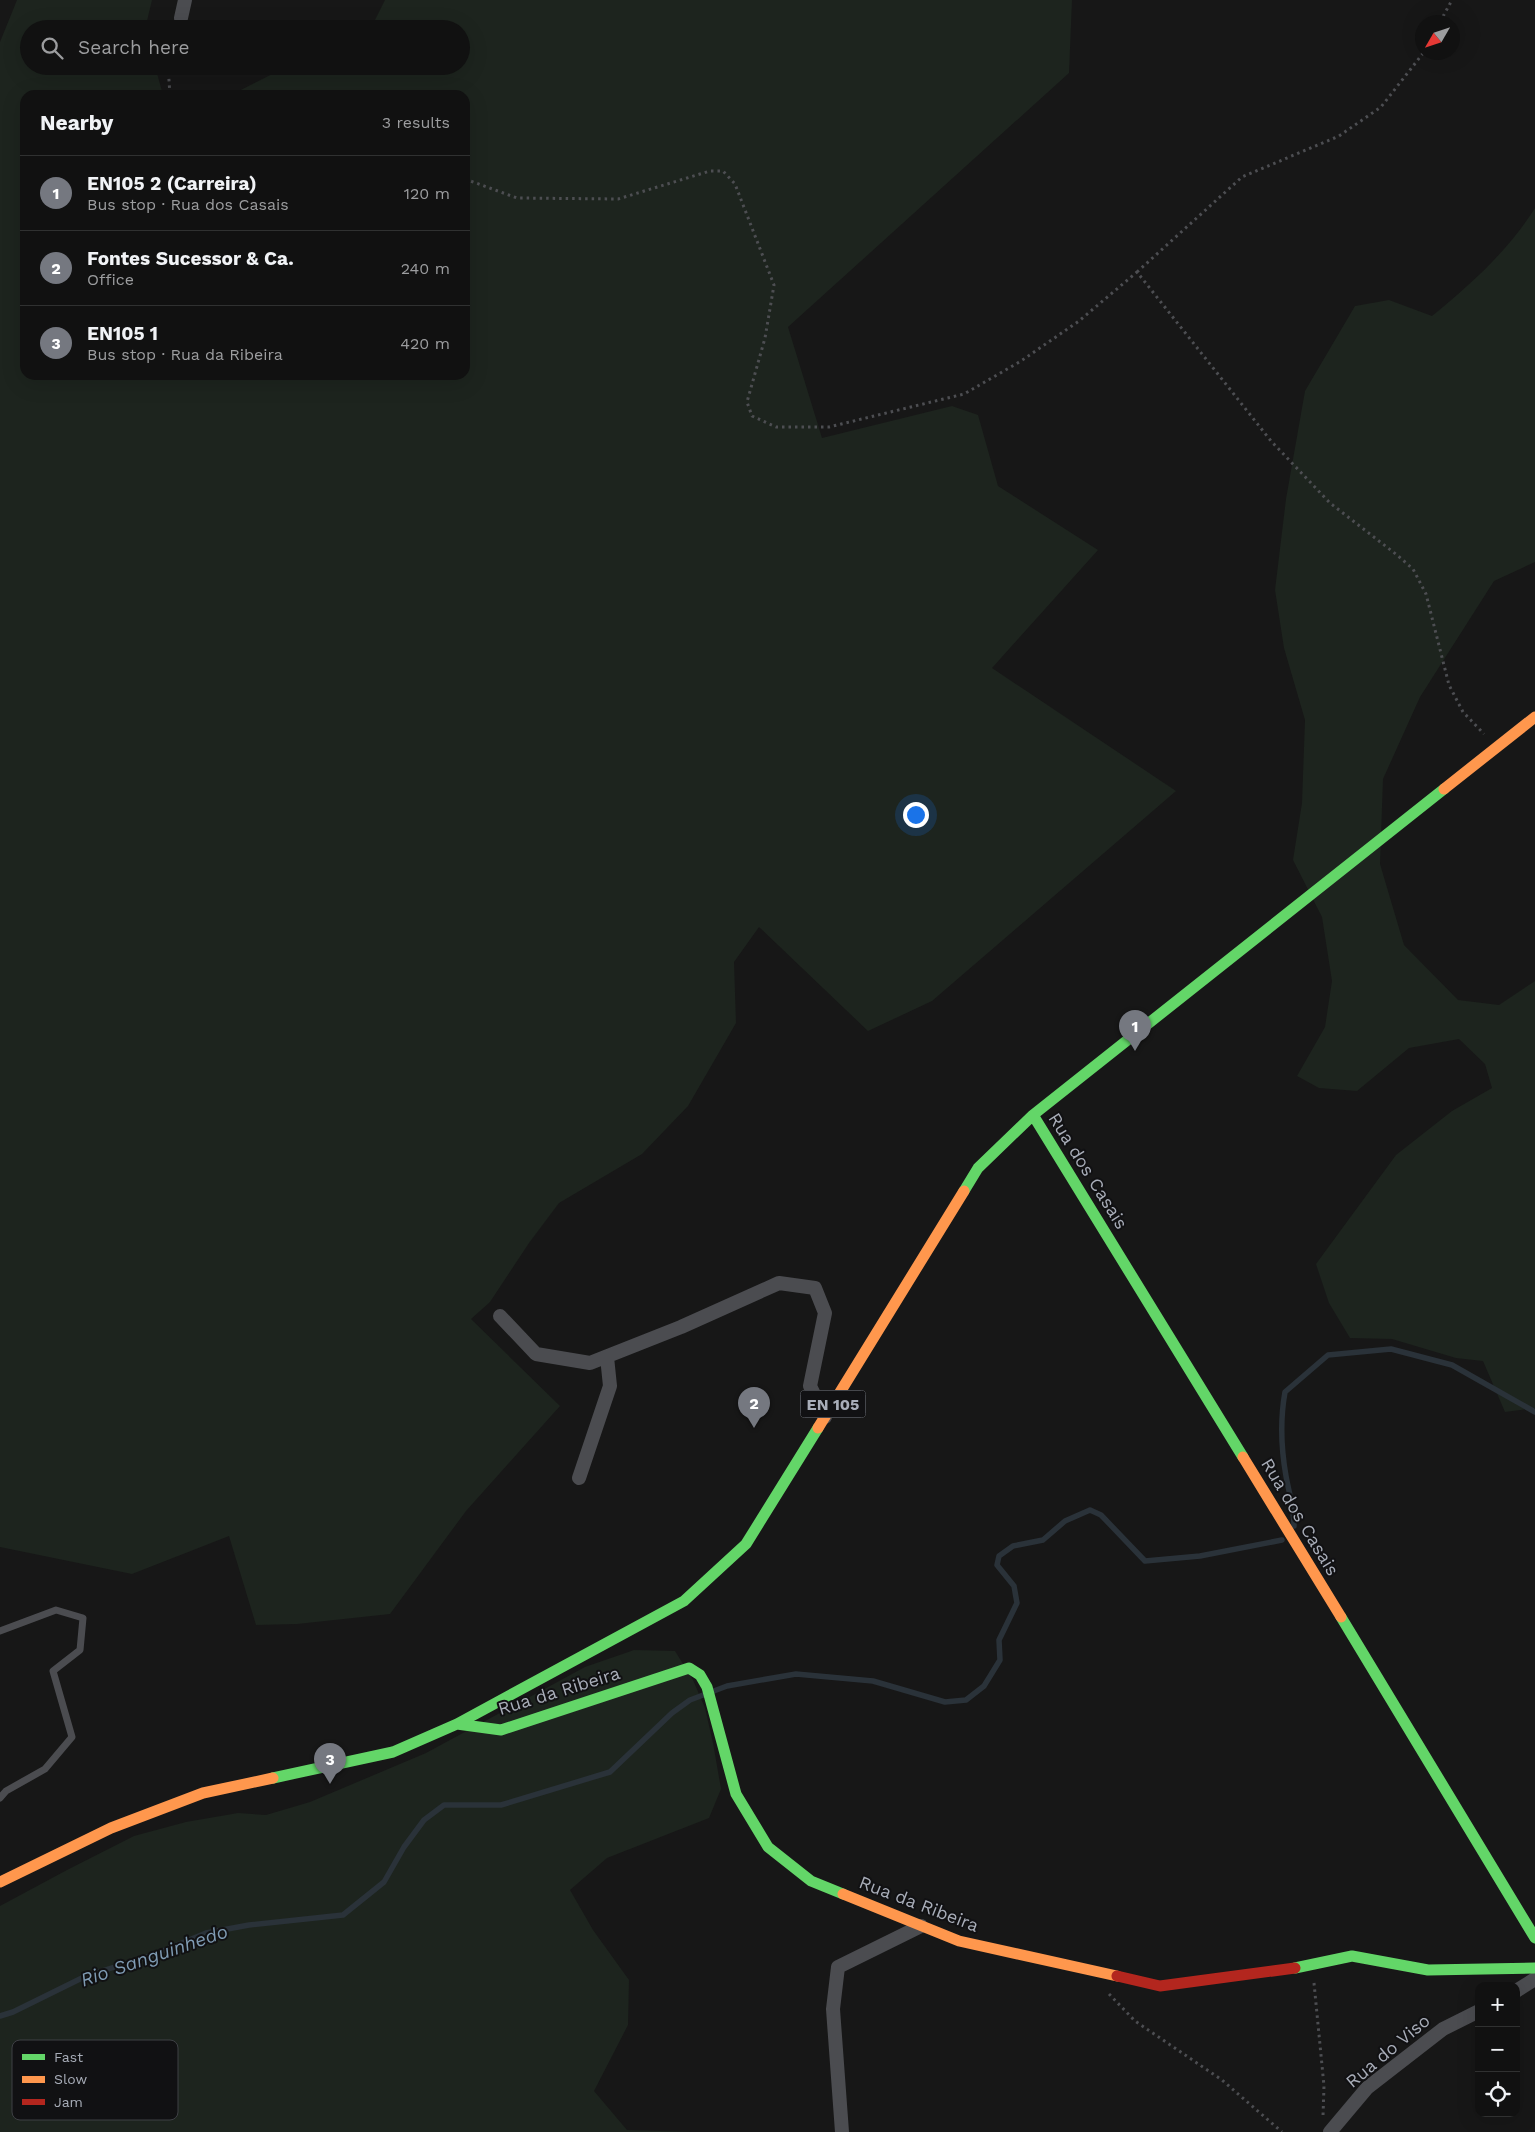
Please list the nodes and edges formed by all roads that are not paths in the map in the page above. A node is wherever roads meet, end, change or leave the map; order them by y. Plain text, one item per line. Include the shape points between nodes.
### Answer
1 (185, 0) edge
2 (181, 18) dead end
3 (1535, 717) edge
4 (1033, 1115) junction
5 (500, 1316) dead end
6 (607, 1357) junction
7 (825, 1417) junction
8 (579, 1478) dead end
9 (0, 1631) edge
10 (457, 1724) junction
11 (0, 1798) edge
12 (0, 1882) edge
13 (921, 1926) junction
14 (1535, 1938) edge
15 (1535, 1968) edge
16 (1535, 1979) edge
17 (1520, 1988) edge
18 (1475, 2013) edge
19 (1326, 2127) edge
20 (842, 2132) edge

1 - 2 street
3 - 4 street, EN 105
4 - 7 street, EN 105 via 978,1168
4 - 14 street, Rua dos Casais
5 - 6 street via 536,1354 590,1363
6 - 7 street via 778,1283 815,1288 825,1313 810,1386
6 - 8 street via 610,1386
7 - 10 street, EN 105 via 746,1544 684,1601
9 - 11 lane via 56,1610 83,1618 80,1650 52,1671 72,1737 45,1769 6,1791
10 - 12 street, EN 105 via 393,1752 203,1793 112,1828
10 - 13 street, Rua da Ribeira via 501,1730 688,1668 700,1675 708,1692 736,1794 768,1847 810,1881
13 - 15 street, Rua da Ribeira via 959,1941 1160,1986 1313,1965 1352,1956 1428,1970
13 - 20 street via 838,1967 833,2010
16 - 17 street
18 - 19 street, Rua do Viso via 1443,2029 1367,2088

